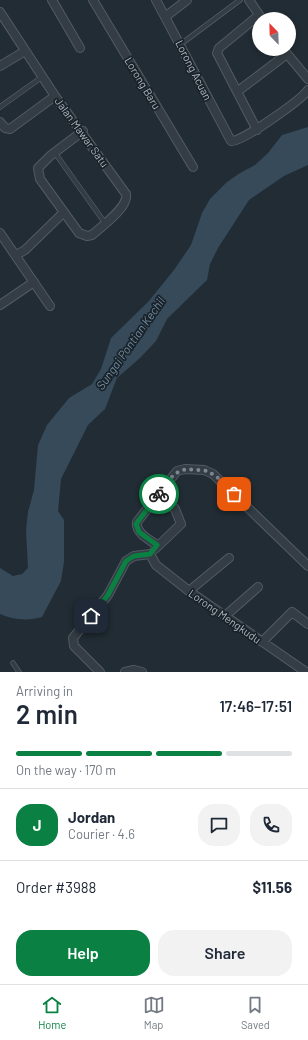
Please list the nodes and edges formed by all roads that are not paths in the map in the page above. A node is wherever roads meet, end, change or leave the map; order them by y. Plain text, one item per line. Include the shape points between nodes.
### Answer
1 (52, 0) edge
2 (93, 0) edge
3 (156, 0) edge
4 (187, 0) edge
5 (240, 0) edge
6 (249, 0) edge
7 (0, 12) edge
8 (257, 12) edge
9 (165, 16) junction
10 (252, 24) edge
11 (181, 44) junction
12 (80, 48) dead end
13 (25, 51) junction
14 (279, 56) edge
15 (289, 56) edge
16 (0, 66) edge
17 (43, 77) junction
18 (308, 79) edge
19 (308, 90) edge
20 (238, 91) junction
21 (55, 96) junction
22 (0, 107) edge
23 (2, 125) edge
24 (257, 130) junction
25 (83, 131) junction
26 (55, 152) junction
27 (193, 166) dead end
28 (63, 213) junction
29 (105, 223) junction
30 (0, 233) edge
31 (16, 255) junction
32 (34, 282) junction
33 (0, 305) edge
34 (50, 306) dead end
35 (158, 494) junction
36 (157, 545) junction
37 (150, 554) junction
38 (229, 558) dead end
39 (308, 566) edge
40 (258, 587) dead end
41 (189, 591) junction
42 (225, 616) junction
43 (308, 624) edge
44 (262, 642) junction
45 (13, 662) dead end
46 (19, 672) edge
47 (100, 672) edge
48 (126, 672) edge
49 (142, 672) edge
50 (306, 672) edge

1 - 12 street
2 - 27 street, Lorong Baru
3 - 9 street, Lorong Acuan
4 - 9 street
5 - 11 lane
6 - 8 street
7 - 13 street, Jalan Mawar Satu
9 - 11 street, Lorong Acuan
10 - 20 street via 217,50 220,61
11 - 24 street, Lorong Acuan via 231,141
13 - 16 street
13 - 17 street, Jalan Mawar Satu
14 - 20 street
15 - 18 street
17 - 21 street, Jalan Mawar Satu
17 - 22 lane
19 - 24 street
20 - 24 street
21 - 23 street via 14,127 10,129
21 - 25 street, Jalan Mawar Satu
25 - 26 street
25 - 29 street, Jalan Mawar Satu via 127,198 124,206
26 - 28 street via 38,168 40,179
26 - 29 lane
28 - 29 street, Jalan Mawar Satu via 79,234 87,236 92,235
28 - 31 street via 25,250
30 - 31 street
31 - 32 street
32 - 33 street
32 - 34 street
35 - 36 street via 136,524 139,532
35 - 36 street via 175,509 181,524
35 - 39 street via 178,471 208,471
36 - 37 street
37 - 41 street, Lorong Mengkudu via 156,565
37 - 47 street via 134,556 126,561 108,595 73,638 74,646
38 - 41 street
40 - 42 street
41 - 42 street, Lorong Mengkudu
42 - 44 street, Lorong Mengkudu
43 - 44 street via 292,612
44 - 50 street, Lorong Mengkudu
45 - 46 lane
48 - 49 street

